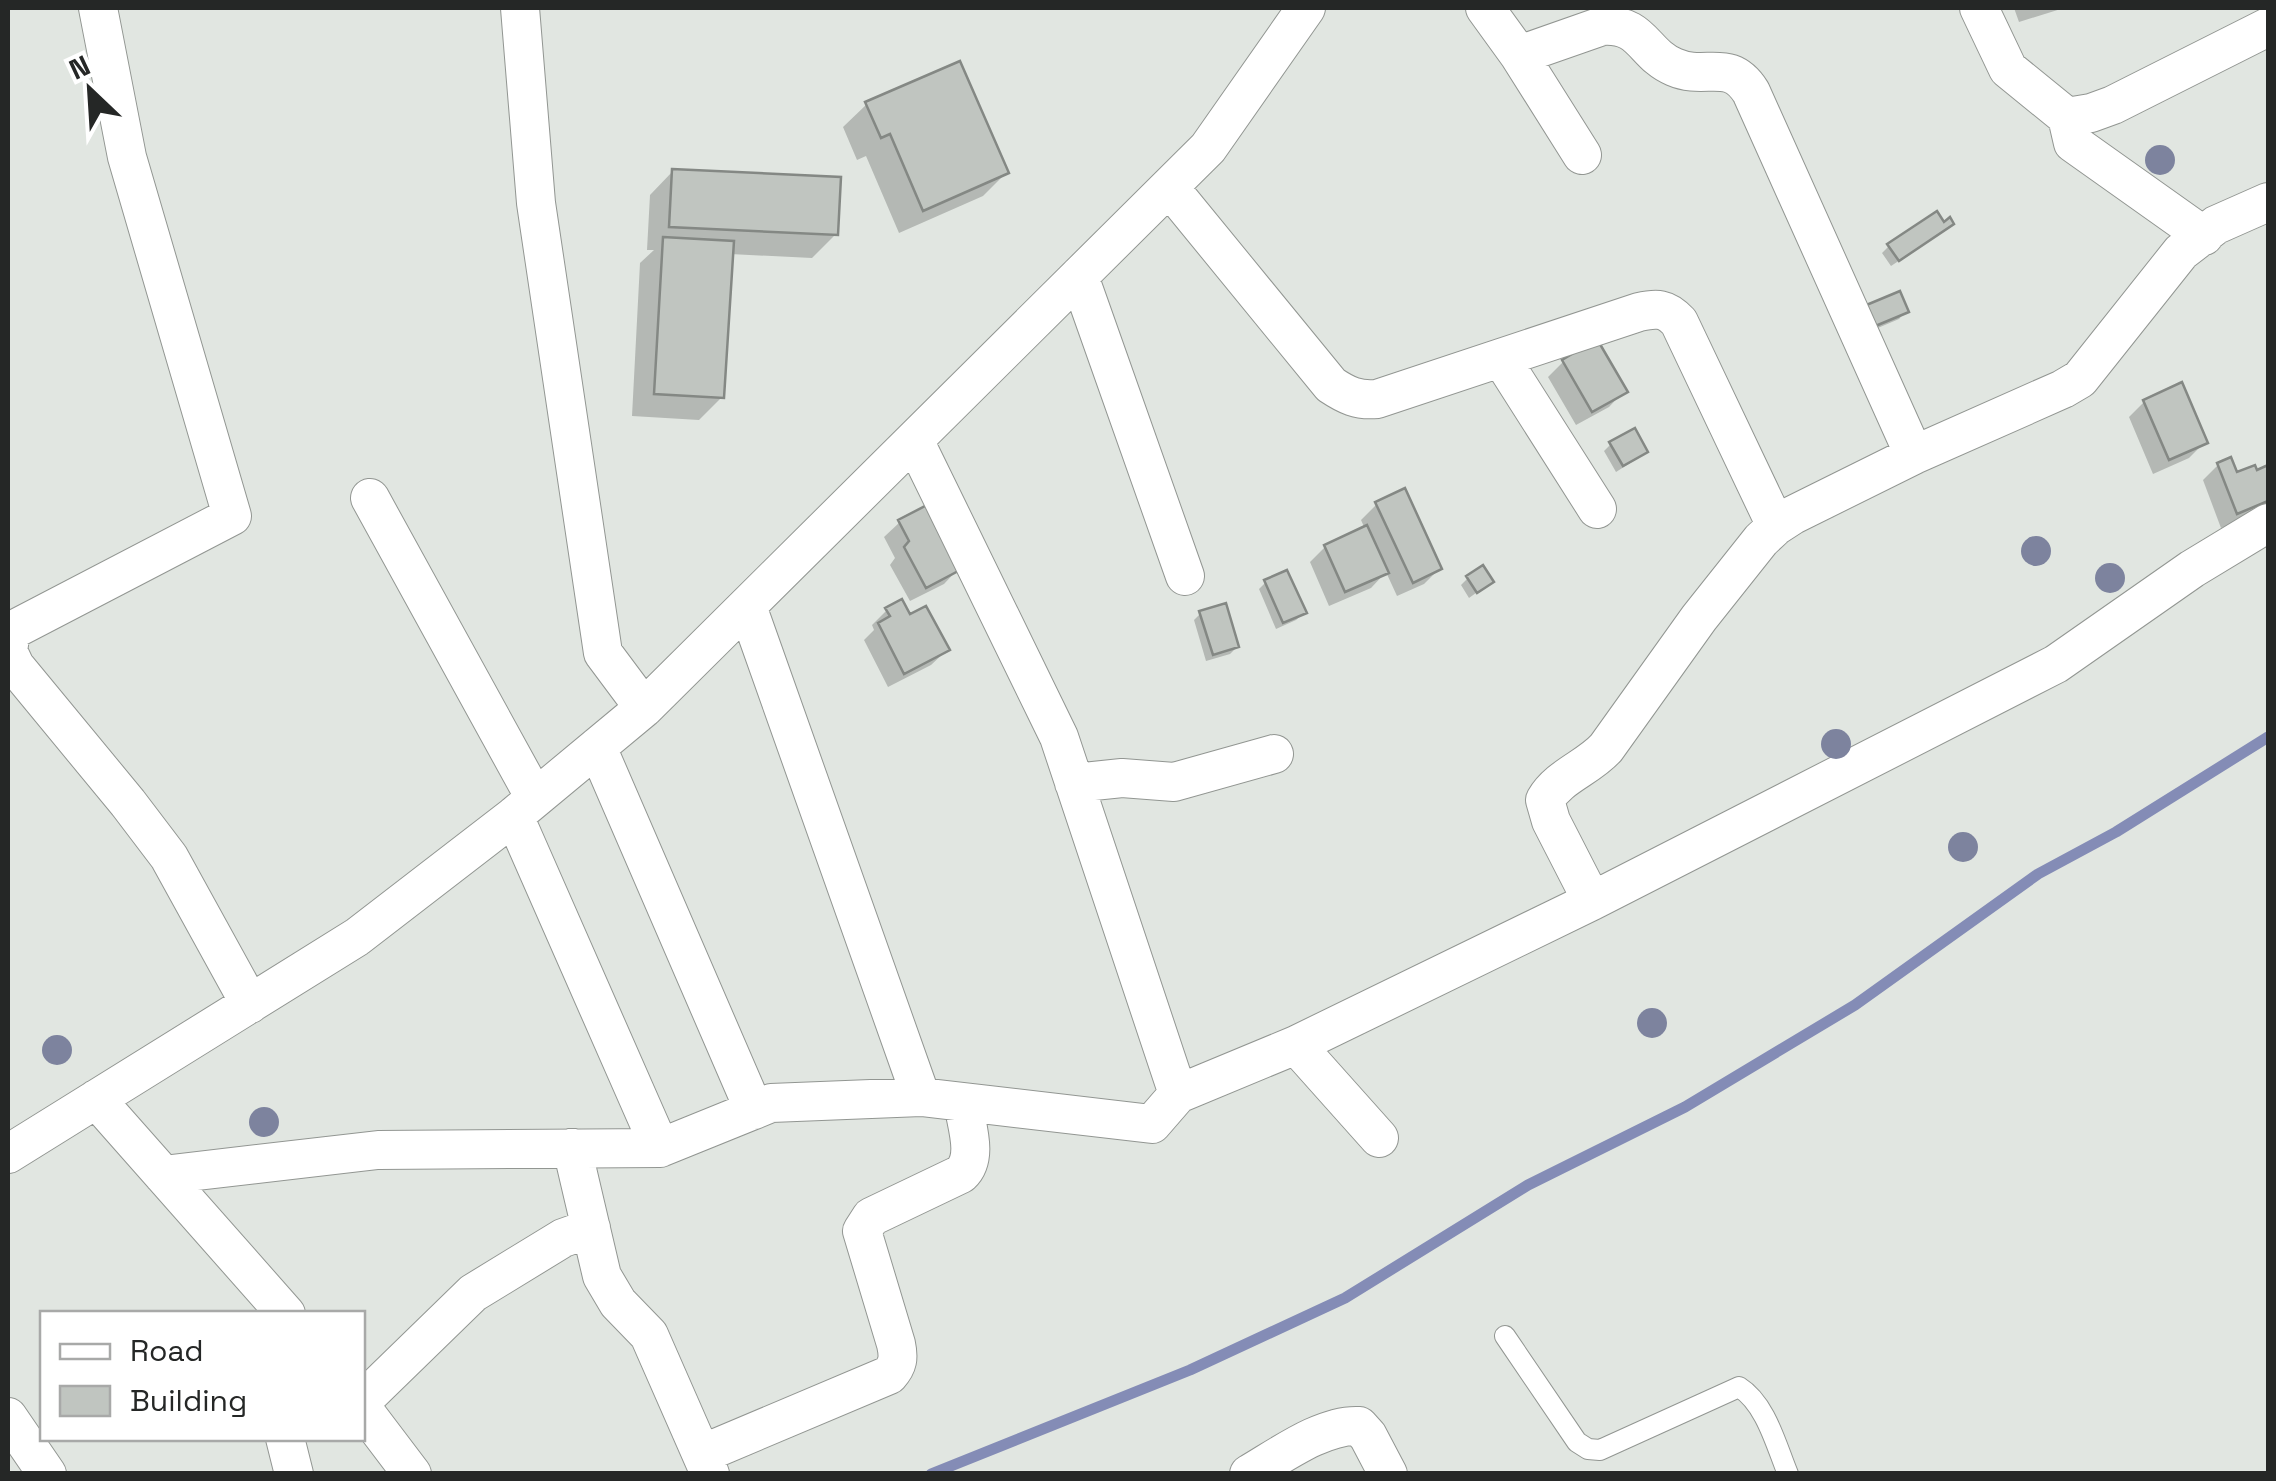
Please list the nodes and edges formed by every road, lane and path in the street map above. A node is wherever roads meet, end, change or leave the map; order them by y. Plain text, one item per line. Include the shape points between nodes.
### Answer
1 (98, 8) edge
2 (520, 8) edge
3 (1306, 8) edge
4 (1485, 8) edge
5 (1978, 8) edge
6 (2268, 27) edge
7 (1520, 54) junction
8 (2067, 117) junction
9 (1582, 155) dead end
10 (1169, 187) junction
11 (2268, 202) edge
12 (2204, 236) junction
13 (1079, 276) junction
14 (1500, 358) junction
15 (914, 440) junction
16 (1914, 455) junction
17 (370, 498) dead end
18 (1597, 509) dead end
19 (2268, 523) edge
20 (1776, 526) junction
21 (1185, 576) dead end
22 (747, 606) junction
23 (644, 708) junction
24 (597, 747) junction
25 (1274, 754) dead end
26 (1074, 782) junction
27 (525, 807) junction
28 (1592, 901) junction
29 (250, 1004) junction
30 (1296, 1045) junction
31 (1178, 1094) junction
32 (920, 1097) junction
33 (96, 1098) junction
34 (963, 1102) junction
35 (754, 1110) junction
36 (1379, 1138) dead end
37 (572, 1148) junction
38 (660, 1148) junction
39 (8, 1154) edge
40 (163, 1175) junction
41 (591, 1228) junction
42 (283, 1311) edge
43 (1506, 1336) dead end
44 (365, 1401) edge
45 (365, 1408) edge
46 (8, 1417) edge
47 (285, 1441) edge
48 (706, 1464) edge
49 (47, 1474) edge
50 (294, 1474) edge
51 (412, 1474) edge
52 (1249, 1474) edge
53 (1388, 1474) edge
54 (1788, 1474) edge

1 - 29 street via 127,157 232,516 11,631 8,650 170,857
2 - 23 street via 536,203 603,654
3 - 10 street via 1208,148
4 - 7 street
5 - 8 street via 2008,69
6 - 8 street via 2113,104
7 - 9 street
7 - 16 street via 1616,25 1669,65 1743,79
8 - 12 street via 2073,143
10 - 13 street
10 - 14 street via 1330,385 1346,395 1377,399
11 - 12 street
12 - 16 street via 2181,252 2080,379
13 - 15 street
13 - 21 street
14 - 18 street
14 - 20 street via 1639,312 1670,312
15 - 22 street
15 - 26 street via 1059,738
16 - 20 street
17 - 27 street
19 - 28 street via 2056,664
20 - 28 street via 1699,618 1606,748 1545,800
22 - 23 street
22 - 32 street
23 - 24 street
24 - 27 street
24 - 35 street
25 - 26 street via 1174,782
26 - 31 street
27 - 29 street via 356,937
27 - 38 street
28 - 30 street
29 - 33 street
30 - 31 street
30 - 36 street
31 - 34 street via 1152,1124
32 - 34 street
32 - 35 street via 771,1103
33 - 39 street
33 - 40 street
34 - 48 street via 968,1168 871,1217 862,1231 896,1344 889,1376
35 - 38 street
37 - 38 street
37 - 40 street via 378,1150
37 - 41 street
40 - 42 street
41 - 44 street via 473,1293
41 - 48 street via 602,1276 650,1335
43 - 54 lane via 1588,1449 1600,1450 1739,1387 1761,1411
45 - 51 street
46 - 49 street
47 - 50 street
52 - 53 street via 1346,1425 1368,1436

